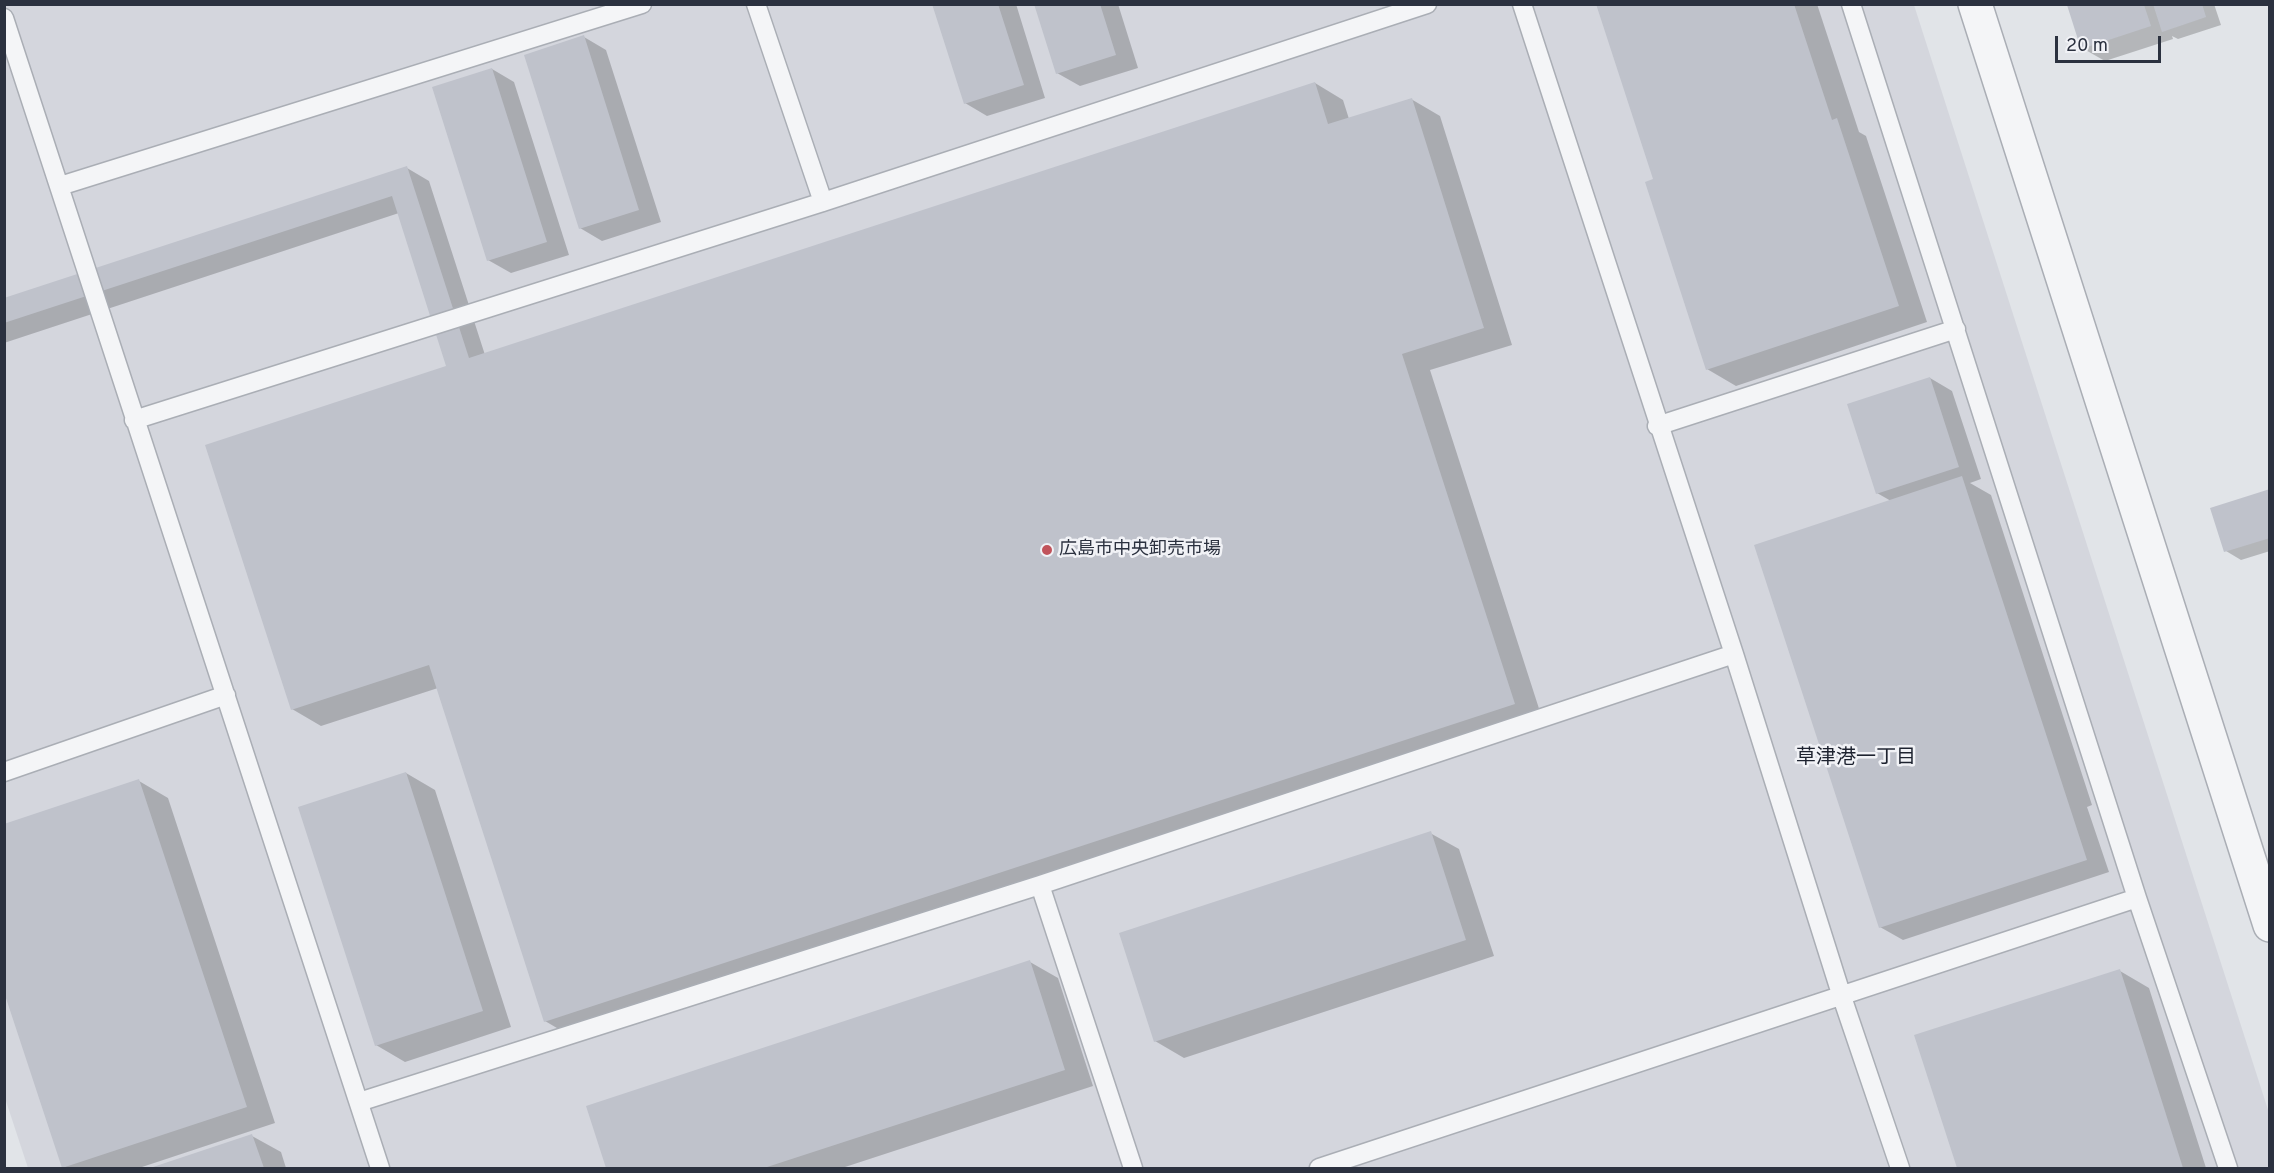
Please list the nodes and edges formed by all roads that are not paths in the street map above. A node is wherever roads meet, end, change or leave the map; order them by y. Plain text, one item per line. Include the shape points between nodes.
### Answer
1 (642, 4) edge
2 (756, 4) edge
3 (1427, 4) edge
4 (1522, 4) edge
5 (1851, 4) edge
6 (1975, 4) edge
7 (4, 18) edge
8 (60, 186) junction
9 (823, 202) junction
10 (1956, 329) junction
11 (134, 420) junction
12 (1658, 426) junction
13 (1734, 654) junction
14 (226, 695) junction
15 (4, 772) edge
16 (1040, 885) junction
17 (2137, 898) junction
18 (2270, 925) edge
19 (1842, 997) junction
20 (359, 1102) junction
21 (380, 1168) edge
22 (1133, 1168) edge
23 (1319, 1168) edge
24 (1900, 1168) edge
25 (2228, 1168) edge

1 - 8 lane
2 - 9 lane
3 - 9 lane
4 - 12 lane
5 - 10 lane
6 - 18 street
7 - 8 lane
8 - 11 lane
9 - 11 lane
10 - 12 lane
10 - 17 lane
11 - 14 lane
12 - 13 lane
13 - 16 lane
13 - 19 lane
14 - 15 lane
14 - 20 lane
16 - 20 lane
16 - 22 lane
17 - 19 lane
17 - 25 lane
19 - 23 lane
19 - 24 lane
20 - 21 lane

